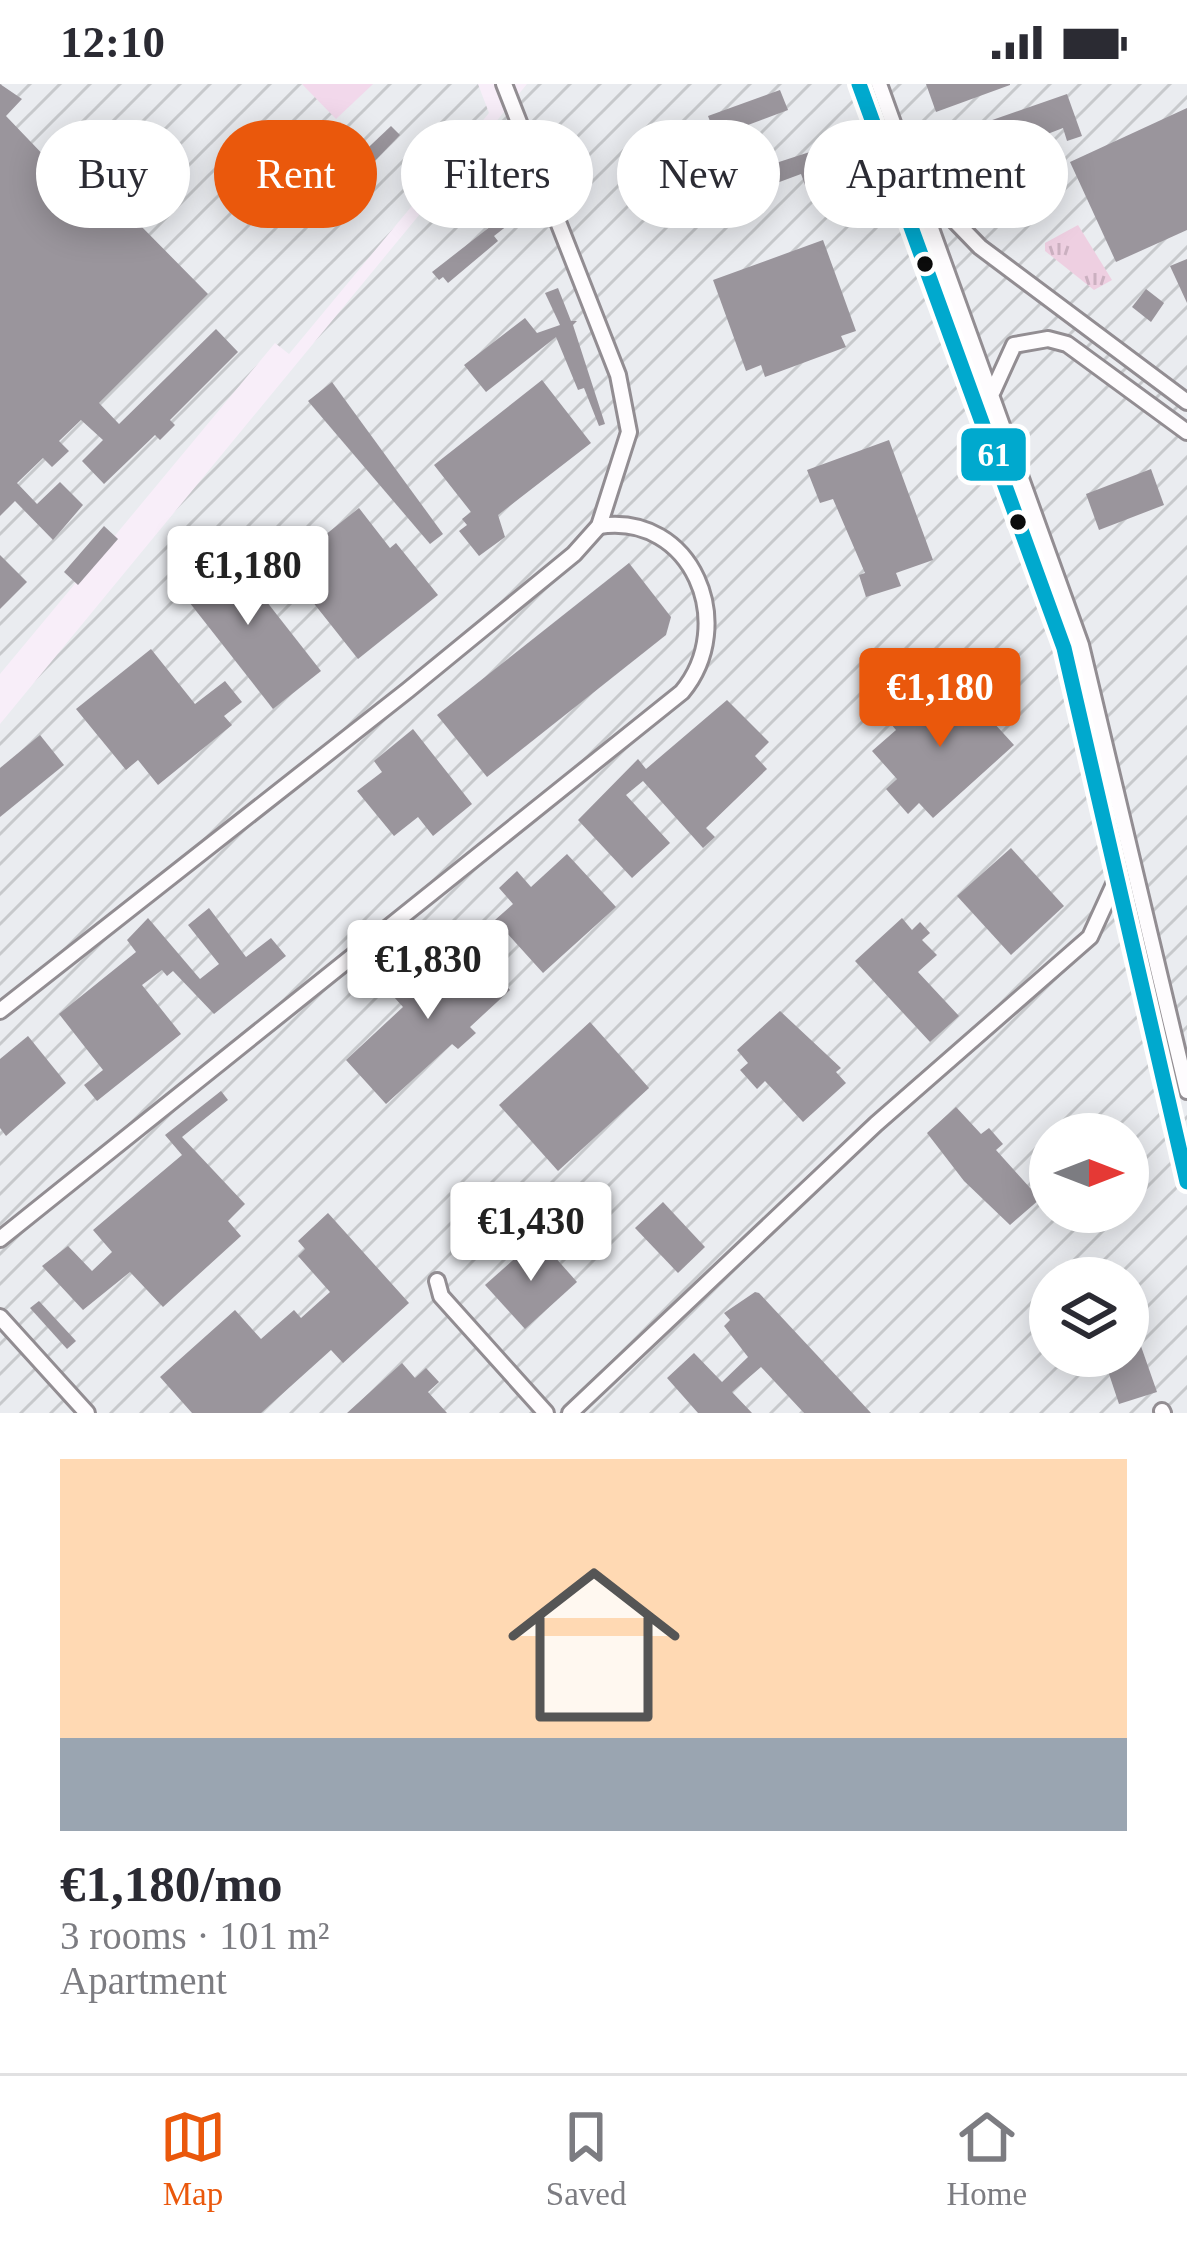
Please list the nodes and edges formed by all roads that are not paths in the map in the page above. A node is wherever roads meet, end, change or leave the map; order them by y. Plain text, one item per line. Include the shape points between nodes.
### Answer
1 (504, 84) edge
2 (859, 84) edge
3 (879, 84) edge
4 (892, 120) edge
5 (932, 228) edge
6 (962, 228) edge
7 (992, 396) junction
8 (1187, 402) edge
9 (1187, 431) edge
10 (602, 521) junction
11 (1117, 875) junction
12 (0, 1011) edge
13 (1187, 1091) edge
14 (1187, 1182) edge
15 (0, 1239) edge
16 (436, 1281) dead end
17 (0, 1318) edge
18 (87, 1413) edge
19 (546, 1413) edge
20 (570, 1413) edge

1 - 10 street via 618,375 629,432
2 - 11 street via 1040,572
3 - 4 street
5 - 7 street
6 - 8 street
7 - 9 street via 1014,345 1048,339 1067,344
7 - 13 street via 1082,645
10 - 12 street via 574,554 408,690
10 - 15 street via 650,529 688,560 708,636 698,674
11 - 14 street
11 - 20 street via 1090,938 876,1124
16 - 19 street
17 - 18 street

